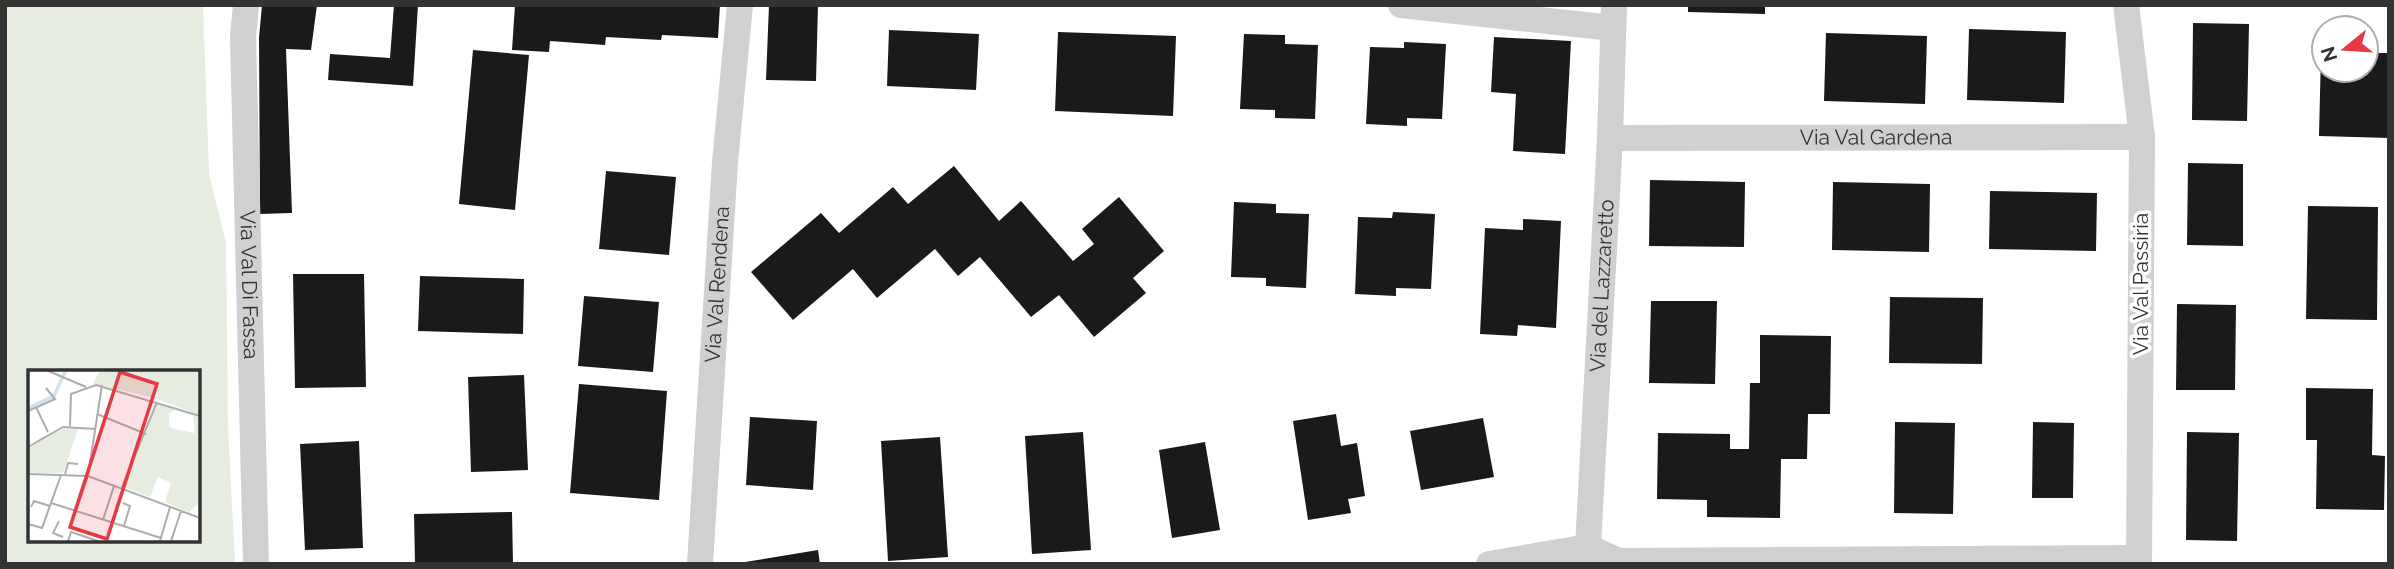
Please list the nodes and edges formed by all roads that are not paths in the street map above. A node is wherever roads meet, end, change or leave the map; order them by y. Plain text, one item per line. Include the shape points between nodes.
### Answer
1 (246, 5) edge
2 (740, 5) edge
3 (1401, 5) edge
4 (2126, 5) edge
5 (1613, 17) edge
6 (1610, 138) junction
7 (2142, 138) junction
8 (1590, 555) edge
9 (2139, 561) edge
10 (256, 564) edge
11 (700, 564) edge
12 (1489, 564) edge

1 - 10 street, Via Val Di Fassa via 243,37
2 - 11 street, Via Val Rendena via 725,162
3 - 5 street
4 - 7 street, Via Val Passiria
5 - 6 street, Via del Lazzaretto
6 - 7 street, Via Val Gardena
6 - 8 street, Via del Lazzaretto
7 - 9 street, Via Val Passiria
8 - 9 street via 1619,561
8 - 12 street

